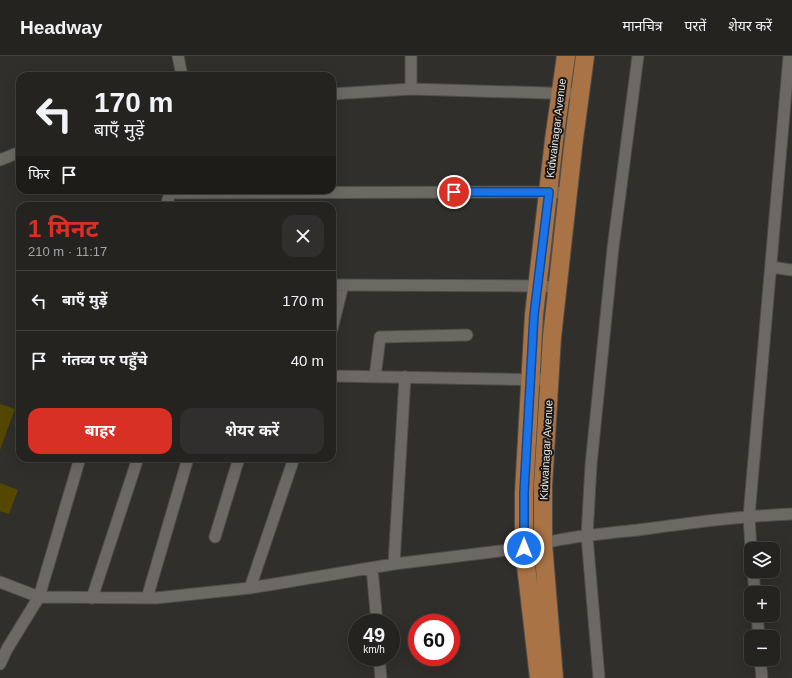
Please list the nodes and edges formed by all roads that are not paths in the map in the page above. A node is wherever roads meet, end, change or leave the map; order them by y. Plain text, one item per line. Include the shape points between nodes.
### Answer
1 (178, 56) edge
2 (410, 56) edge
3 (566, 56) edge
4 (585, 56) edge
5 (638, 56) edge
6 (789, 56) edge
7 (181, 72) edge
8 (411, 89) junction
9 (560, 93) junction
10 (336, 94) edge
11 (580, 94) junction
12 (16, 153) edge
13 (1, 159) edge
14 (336, 191) edge
15 (549, 192) junction
16 (568, 193) junction
17 (771, 267) junction
18 (792, 270) edge
19 (337, 285) edge
20 (537, 286) junction
21 (558, 287) junction
22 (467, 335) dead end
23 (336, 376) edge
24 (375, 376) junction
25 (405, 377) junction
26 (530, 379) junction
27 (550, 380) junction
28 (79, 462) edge
29 (137, 462) edge
30 (187, 462) edge
31 (238, 462) edge
32 (293, 462) edge
33 (792, 514) edge
34 (749, 516) junction
35 (215, 536) dead end
36 (587, 536) junction
37 (751, 542) edge
38 (544, 543) junction
39 (524, 548) junction
40 (394, 564) junction
41 (372, 568) junction
42 (0, 582) edge
43 (250, 588) junction
44 (39, 597) junction
45 (92, 598) junction
46 (147, 598) junction
47 (376, 614) edge
48 (0, 664) edge
49 (380, 666) edge
50 (761, 666) edge
51 (381, 678) edge
52 (538, 678) edge
53 (554, 678) edge
54 (599, 678) edge
55 (762, 678) edge

1 - 7 street
2 - 8 street
3 - 9 main road, Kidwainagar Avenue
4 - 11 main road, Kidwainagar Avenue
5 - 36 street via 613,248 591,465
6 - 17 street
8 - 9 street
8 - 10 street
9 - 11 street
9 - 15 main road, Kidwainagar Avenue
11 - 16 main road, Kidwainagar Avenue
12 - 13 street
14 - 15 street
15 - 16 street
15 - 20 main road, Kidwainagar Avenue
16 - 21 main road, Kidwainagar Avenue
17 - 18 street
17 - 34 street
19 - 20 street
20 - 21 street
20 - 26 main road, Kidwainagar Avenue
21 - 27 main road, Kidwainagar Avenue
22 - 24 street via 380,337
23 - 24 street
24 - 25 street
25 - 26 street
25 - 40 street
26 - 27 street
26 - 39 main road, Kidwainagar Avenue
27 - 38 main road, Kidwainagar Avenue via 543,486
28 - 44 street
29 - 45 street
30 - 46 street
31 - 35 street
32 - 43 street
33 - 34 street
34 - 36 street
34 - 37 street
36 - 38 street
36 - 54 street
38 - 39 street
38 - 53 main road, Kidwainagar Avenue
39 - 40 street
39 - 52 main road, Kidwainagar Avenue
40 - 41 street
41 - 43 street
41 - 47 street
42 - 44 street
43 - 46 street
44 - 45 street
44 - 48 street
45 - 46 street
49 - 51 street
50 - 55 street

